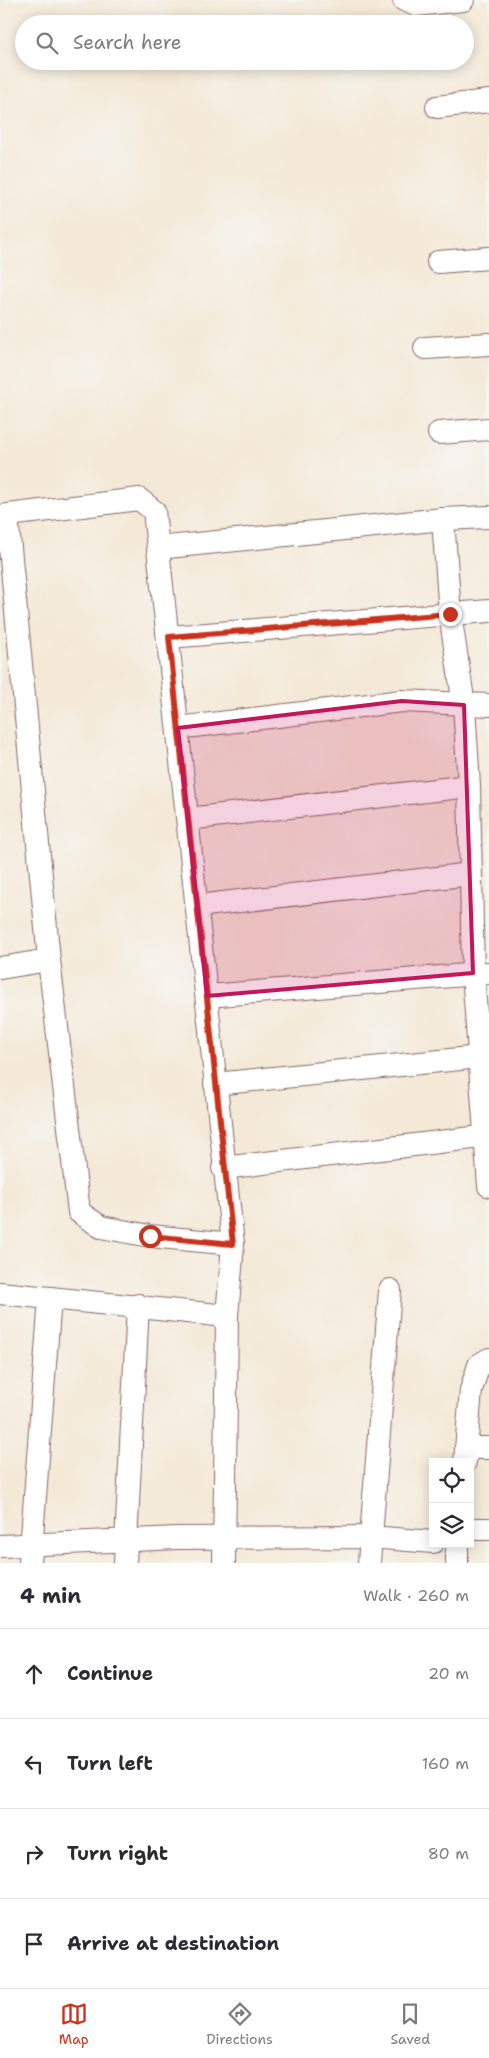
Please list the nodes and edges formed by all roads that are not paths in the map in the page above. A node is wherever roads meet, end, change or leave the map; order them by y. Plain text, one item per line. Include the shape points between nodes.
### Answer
1 (404, 0) edge
2 (462, 0) edge
3 (489, 102) edge
4 (437, 107) dead end
5 (489, 258) edge
6 (438, 262) dead end
7 (489, 344) edge
8 (425, 348) dead end
9 (489, 429) edge
10 (439, 433) dead end
11 (4, 516) edge
12 (489, 517) edge
13 (443, 519) junction
14 (158, 548) junction
15 (489, 612) edge
16 (450, 614) junction
17 (169, 637) junction
18 (464, 705) junction
19 (489, 705) edge
20 (178, 728) junction
21 (469, 786) junction
22 (188, 818) junction
23 (471, 874) junction
24 (197, 906) junction
25 (48, 960) junction
26 (0, 968) edge
27 (481, 973) edge
28 (206, 996) junction
29 (483, 1057) edge
30 (216, 1084) junction
31 (487, 1136) edge
32 (223, 1168) junction
33 (489, 1186) edge
34 (233, 1244) junction
35 (390, 1290) dead end
36 (0, 1293) edge
37 (50, 1298) junction
38 (138, 1305) junction
39 (227, 1316) junction
40 (489, 1359) edge
41 (489, 1448) edge
42 (465, 1455) edge
43 (474, 1529) edge
44 (489, 1529) edge
45 (370, 1536) junction
46 (225, 1539) junction
47 (126, 1540) junction
48 (429, 1542) edge
49 (0, 1546) edge
50 (457, 1548) edge
51 (30, 1554) edge
52 (125, 1563) edge
53 (224, 1563) edge
54 (369, 1563) edge
55 (457, 1563) edge

1 - 2 street via 416,5
3 - 4 street
5 - 6 street
7 - 8 street
9 - 10 street
11 - 14 street via 139,499 154,511
11 - 25 street
12 - 13 street
13 - 14 street
13 - 16 street
14 - 17 street
15 - 16 street
16 - 17 street
16 - 18 street
17 - 20 street
18 - 19 street
18 - 20 street via 402,701
18 - 21 street
20 - 22 street
21 - 22 street
21 - 23 street
22 - 24 street
23 - 24 street
23 - 27 street
24 - 28 street
25 - 26 street
25 - 34 street via 78,1212 101,1227 150,1236
27 - 28 street
27 - 29 street
28 - 30 street
29 - 30 street
29 - 31 street
30 - 32 street
31 - 32 street
31 - 33 street
32 - 34 street
34 - 39 street
35 - 45 street
36 - 37 street
37 - 38 street
37 - 51 street
38 - 39 street
38 - 47 street
39 - 46 street
40 - 42 street via 479,1365 471,1390
41 - 42 street
43 - 44 street
45 - 46 street
45 - 48 street
45 - 54 street
46 - 47 street
46 - 53 street
47 - 51 street
47 - 52 street
49 - 51 street
50 - 55 street

